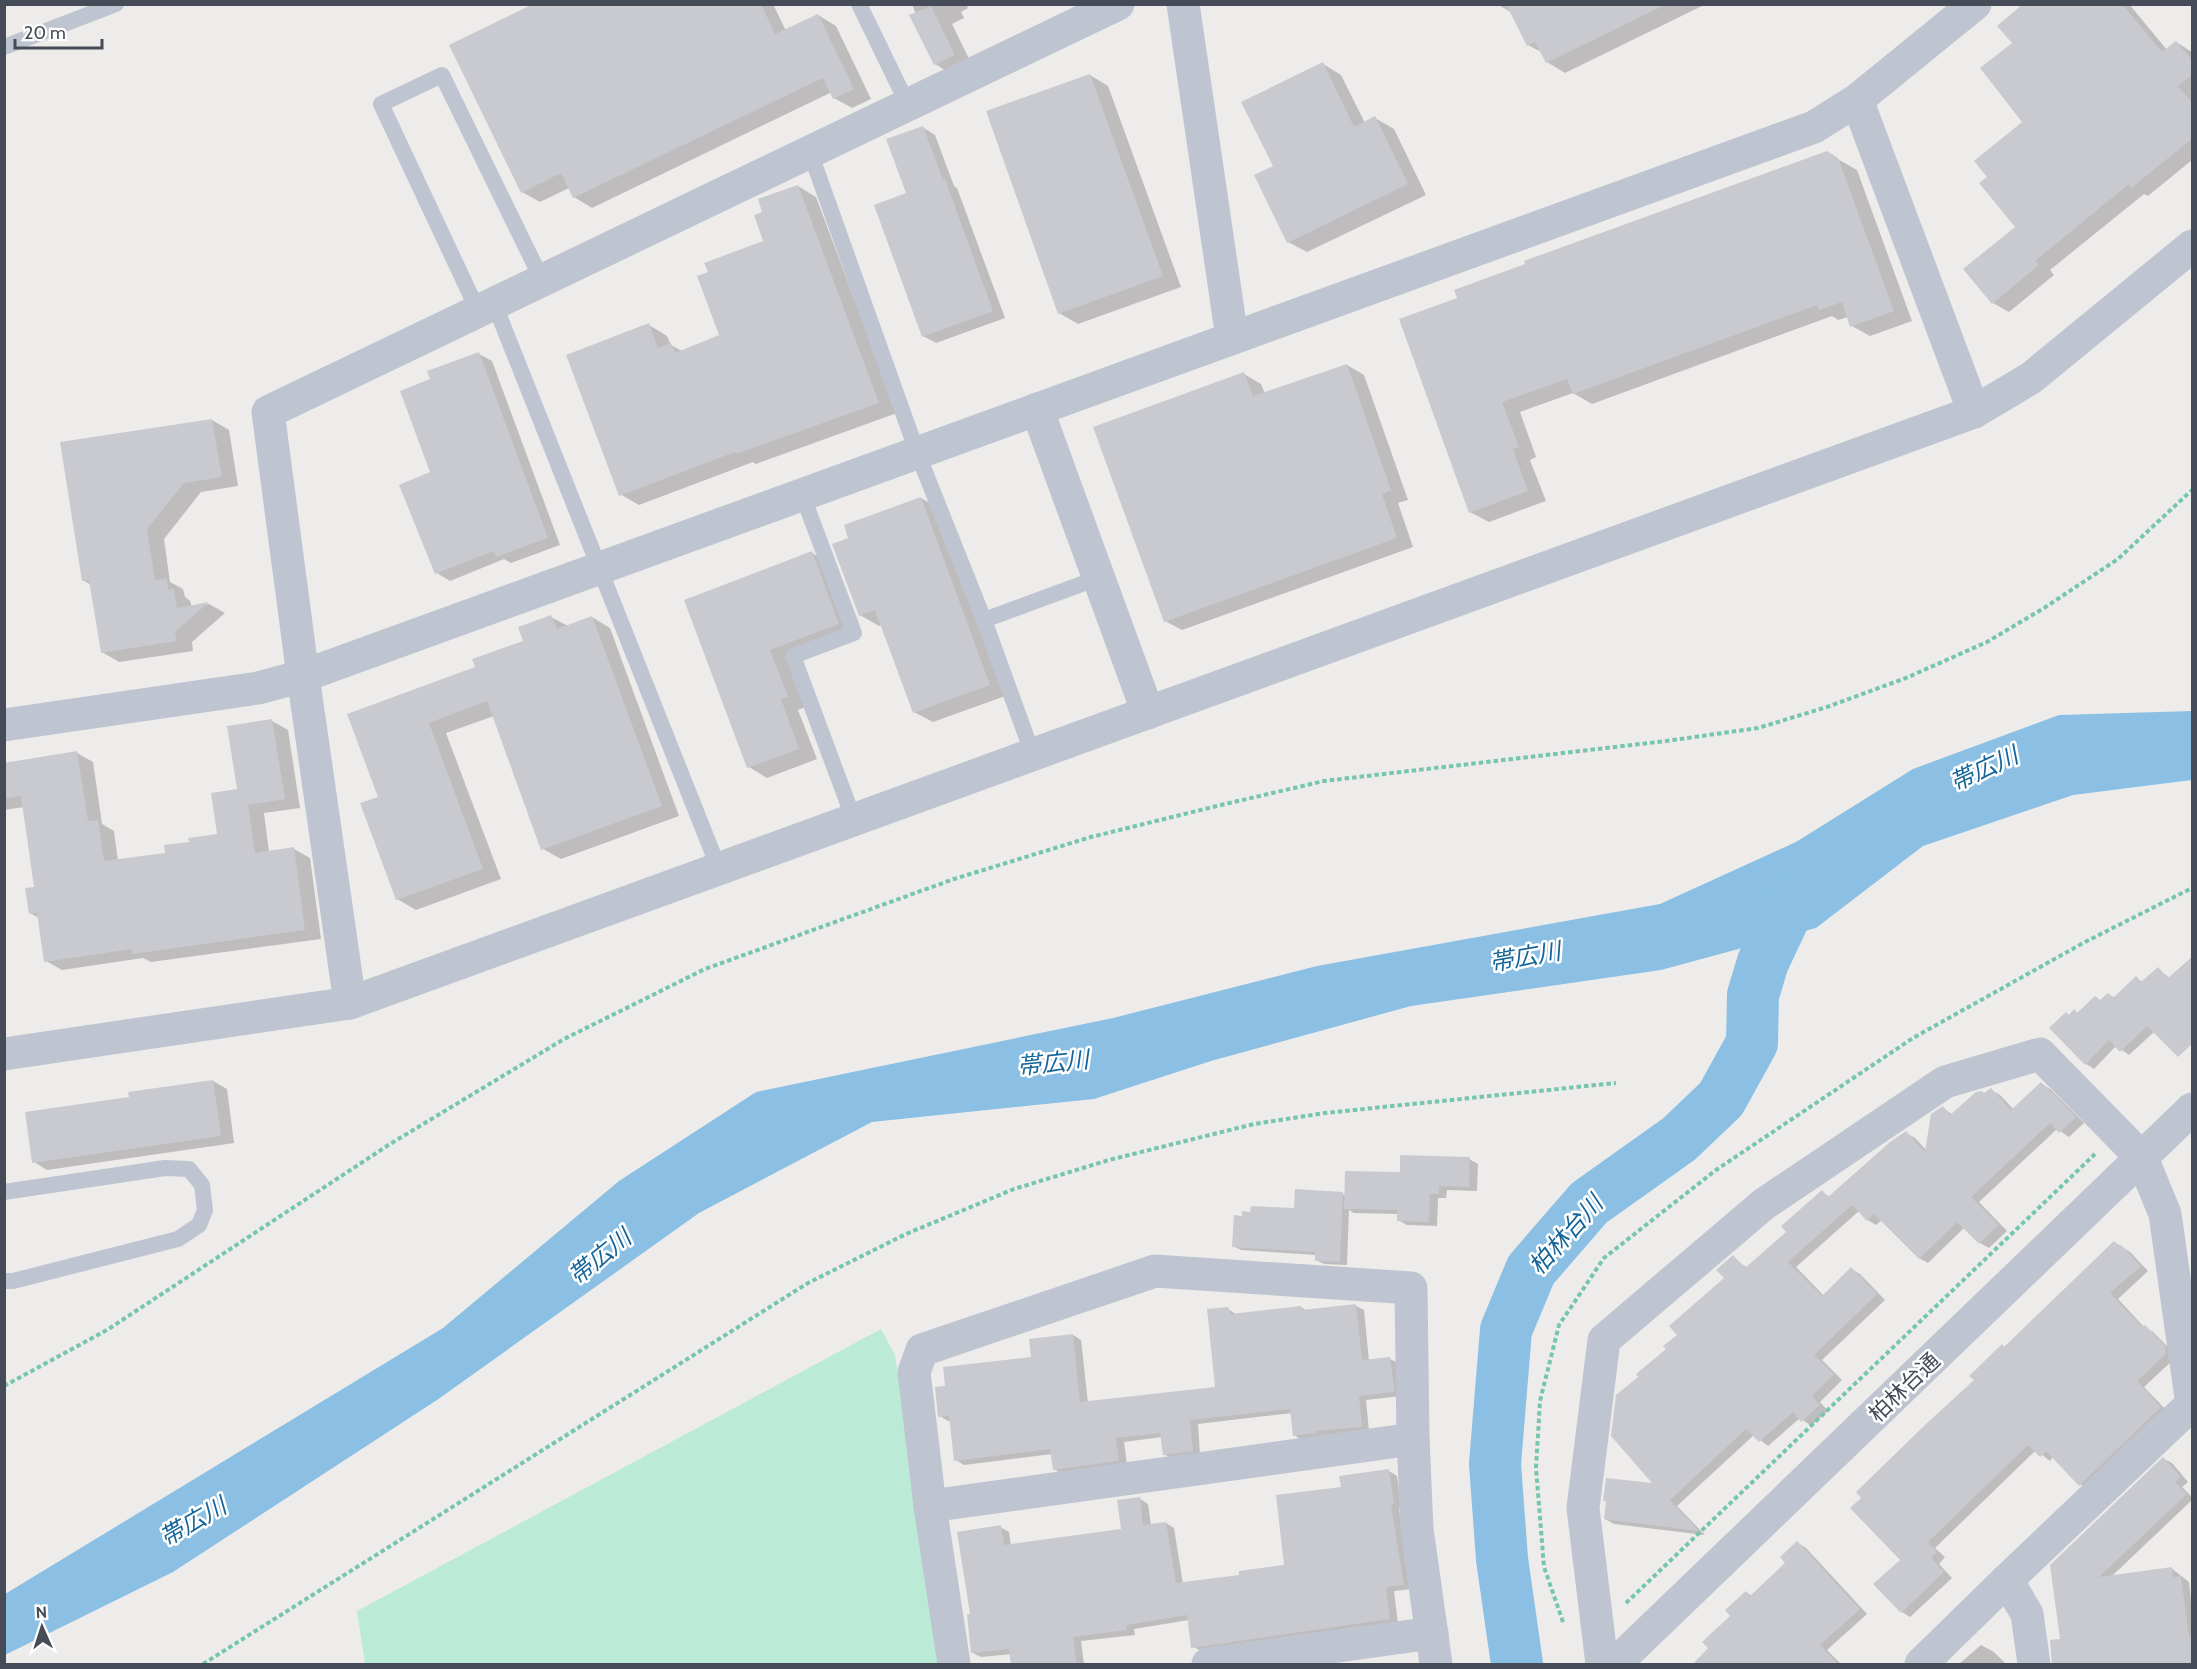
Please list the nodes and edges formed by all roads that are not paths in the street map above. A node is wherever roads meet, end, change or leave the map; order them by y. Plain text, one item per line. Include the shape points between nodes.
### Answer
1 (116, 4) edge
2 (859, 4) edge
3 (1118, 4) edge
4 (1183, 4) edge
5 (1975, 4) edge
6 (4, 47) edge
7 (1857, 100) junction
8 (908, 105) junction
9 (810, 152) junction
10 (2193, 246) edge
11 (542, 280) junction
12 (486, 307) junction
13 (1232, 338) junction
14 (1036, 409) junction
15 (1974, 412) junction
16 (917, 452) junction
17 (802, 494) junction
18 (598, 567) junction
19 (1098, 578) junction
20 (984, 620) junction
21 (303, 676) junction
22 (1148, 713) junction
23 (4, 726) edge
24 (1033, 755) junction
25 (854, 820) junction
26 (718, 869) junction
27 (350, 1003) junction
28 (4, 1054) edge
29 (2193, 1109) edge
30 (2142, 1158) junction
31 (4, 1192) edge
32 (2179, 1212) edge
33 (4, 1281) edge
34 (2192, 1404) edge
35 (1413, 1439) junction
36 (930, 1506) junction
37 (2007, 1580) junction
38 (1435, 1649) edge
39 (954, 1665) edge
40 (1208, 1665) edge
41 (1602, 1665) edge
42 (1615, 1665) edge
43 (1921, 1665) edge
44 (2034, 1665) edge

1 - 6 lane
2 - 8 lane
3 - 8 street
4 - 13 street
5 - 7 street
7 - 13 street via 1814,127
7 - 15 street
8 - 9 street
9 - 11 street
9 - 16 lane
10 - 15 street via 2031,378
11 - 12 street
11 - 12 lane via 442,75 381,104
12 - 18 lane
12 - 21 street via 268,412
13 - 14 street
14 - 16 street
14 - 19 street
15 - 22 street
16 - 17 street
16 - 20 lane
17 - 18 street
17 - 25 lane via 854,633 793,656
18 - 21 street
18 - 26 lane
19 - 20 lane
19 - 22 street
20 - 24 lane
21 - 23 street via 258,688
21 - 27 street
22 - 24 street
24 - 25 street
25 - 26 street
26 - 27 street
27 - 28 street
29 - 30 street, 柏林台通
30 - 32 street
30 - 41 street via 2040,1054 1945,1082 1764,1204 1604,1340 1583,1508
30 - 42 street, 柏林台通
31 - 33 lane via 165,1168 189,1169 202,1185 206,1210 199,1225 178,1239
32 - 34 street
34 - 37 street
35 - 36 street
35 - 36 street via 1411,1288 1155,1271 922,1350 914,1372
35 - 38 street via 1417,1529
36 - 39 street
37 - 43 street
37 - 44 street via 2027,1614
38 - 40 street

